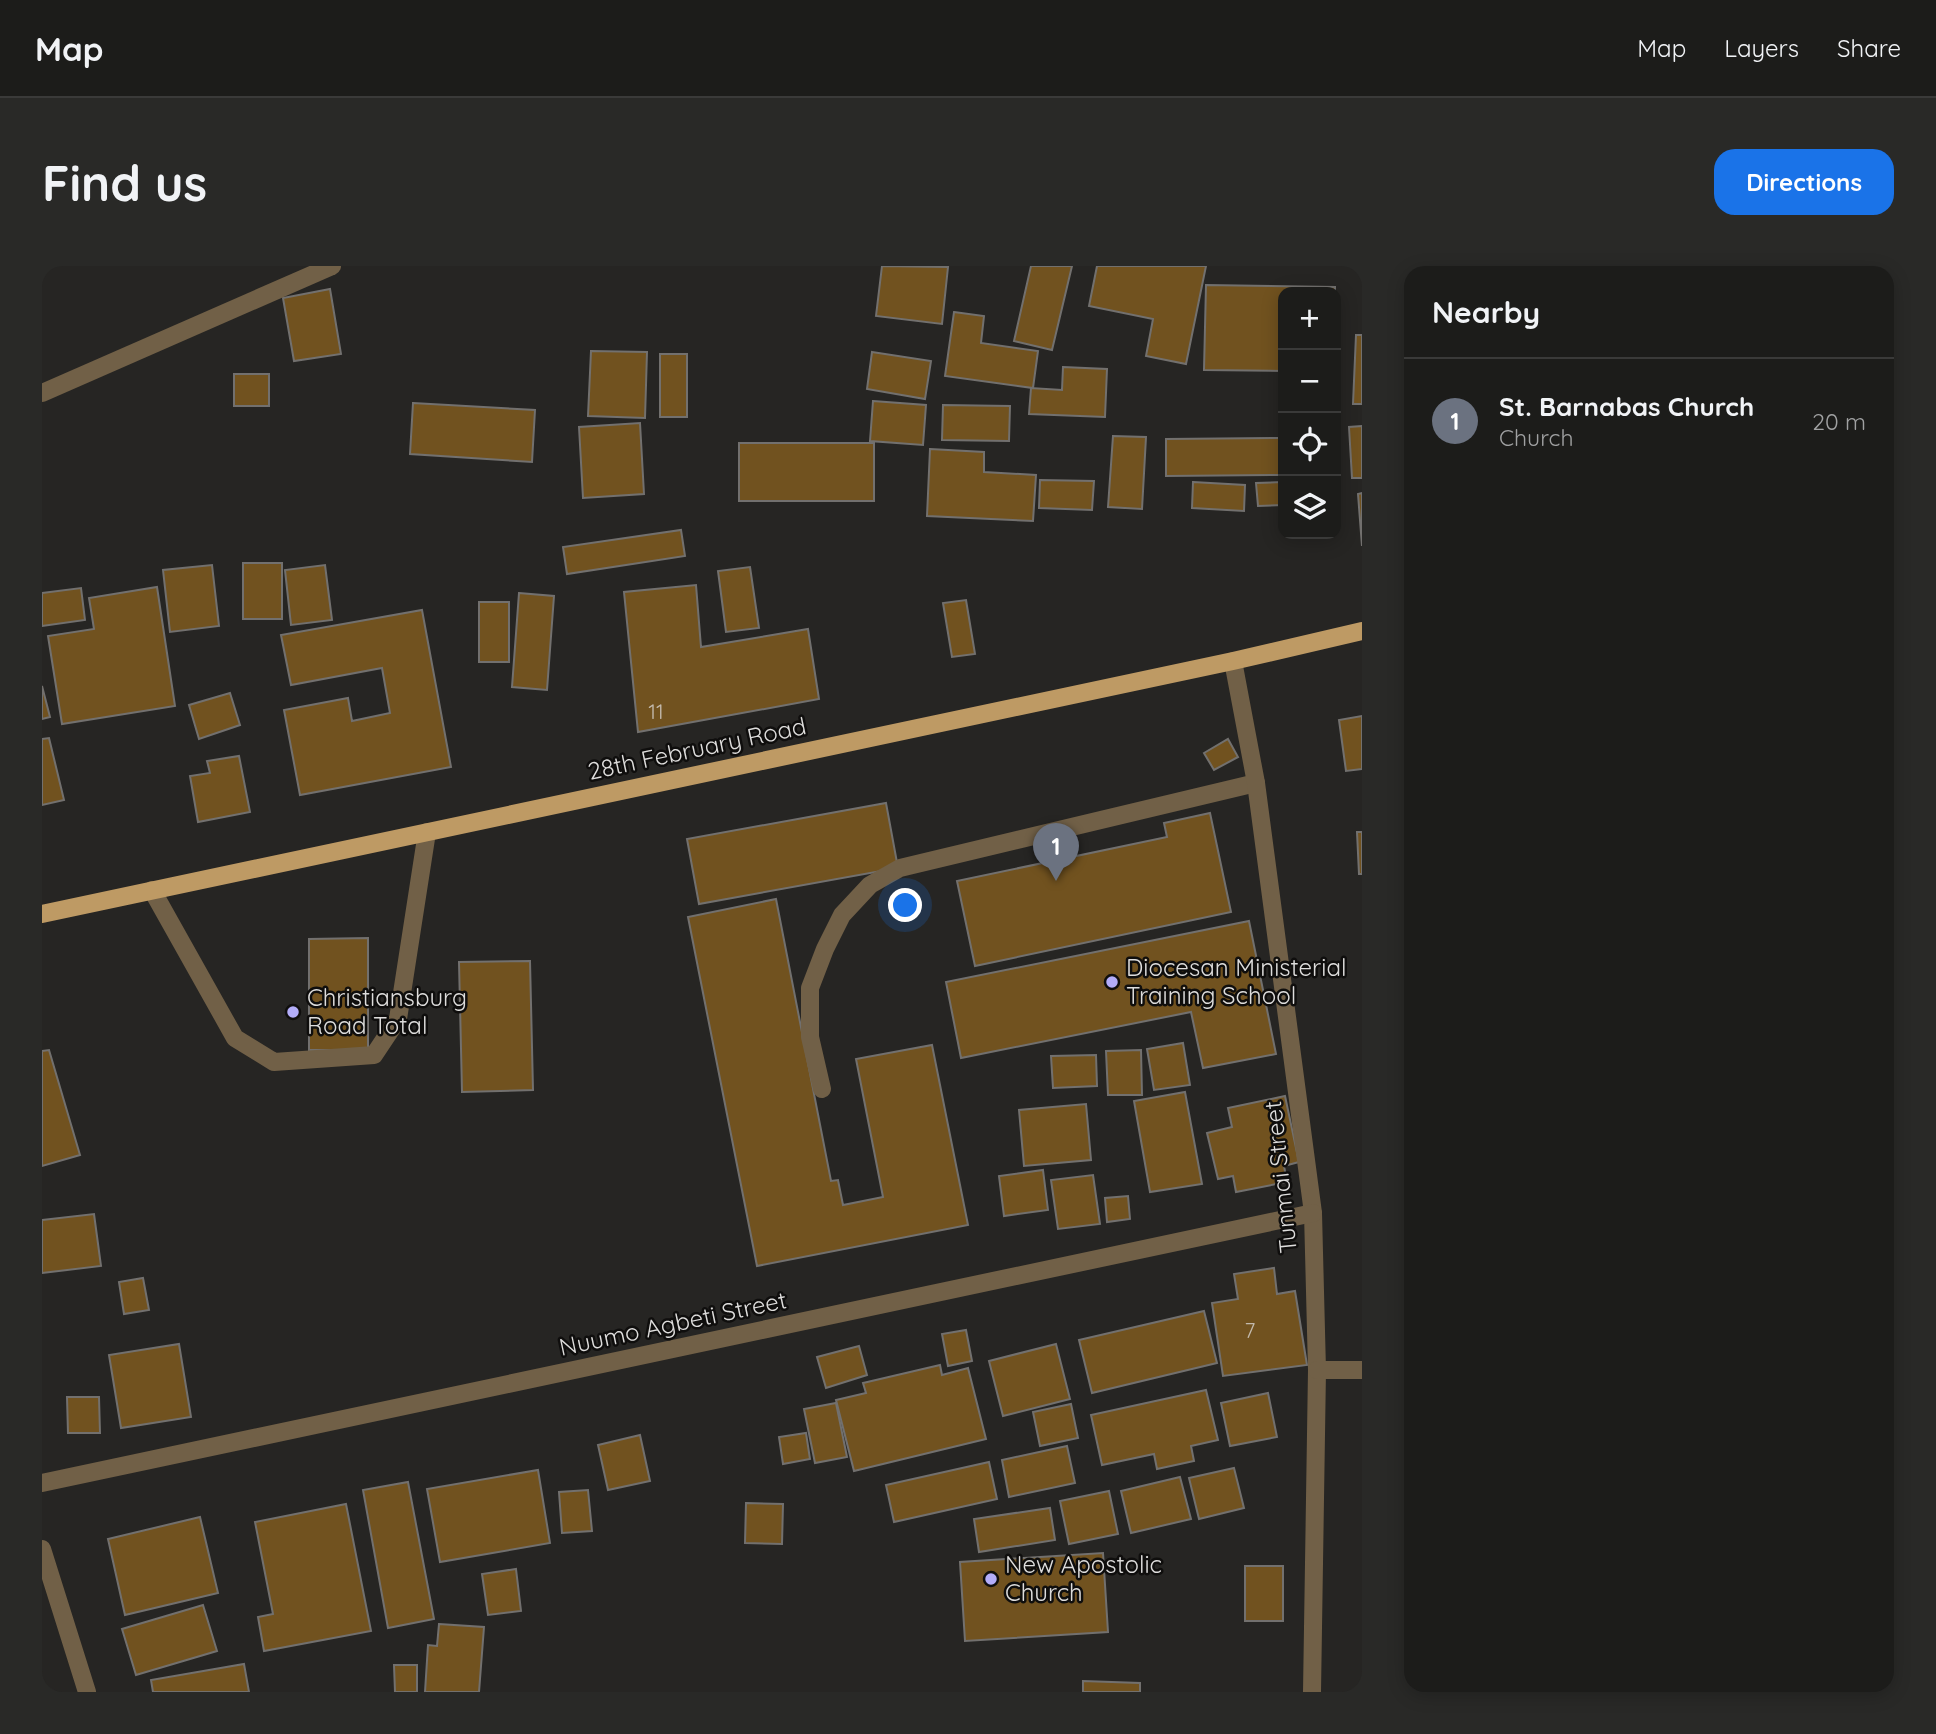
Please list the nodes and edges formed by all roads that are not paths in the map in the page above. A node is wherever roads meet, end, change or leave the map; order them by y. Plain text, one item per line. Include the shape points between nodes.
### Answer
1 (331, 266) edge
2 (42, 393) edge
3 (1362, 631) edge
4 (1233, 661) junction
5 (1256, 783) junction
6 (427, 832) junction
7 (152, 890) junction
8 (42, 914) edge
9 (822, 1089) dead end
10 (1313, 1213) junction
11 (1317, 1370) junction
12 (1362, 1370) edge
13 (42, 1483) edge
14 (42, 1549) edge
15 (88, 1692) edge
16 (1312, 1692) edge

1 - 2 street
3 - 4 main road, 28th February Road
4 - 5 street, Tunmai Street
4 - 6 main road, 28th February Road
5 - 9 street via 900,868 870,886 842,915 810,988 810,1037
5 - 10 street, Tunmai Street
6 - 7 main road, 28th February Road
6 - 7 street via 398,1019 374,1055 274,1062 235,1038
7 - 8 main road, 28th February Road
10 - 11 street, Tunmai Street
10 - 13 street, Nuumo Agbeti Street
11 - 12 street
11 - 16 street, Tunmai Street
14 - 15 street

